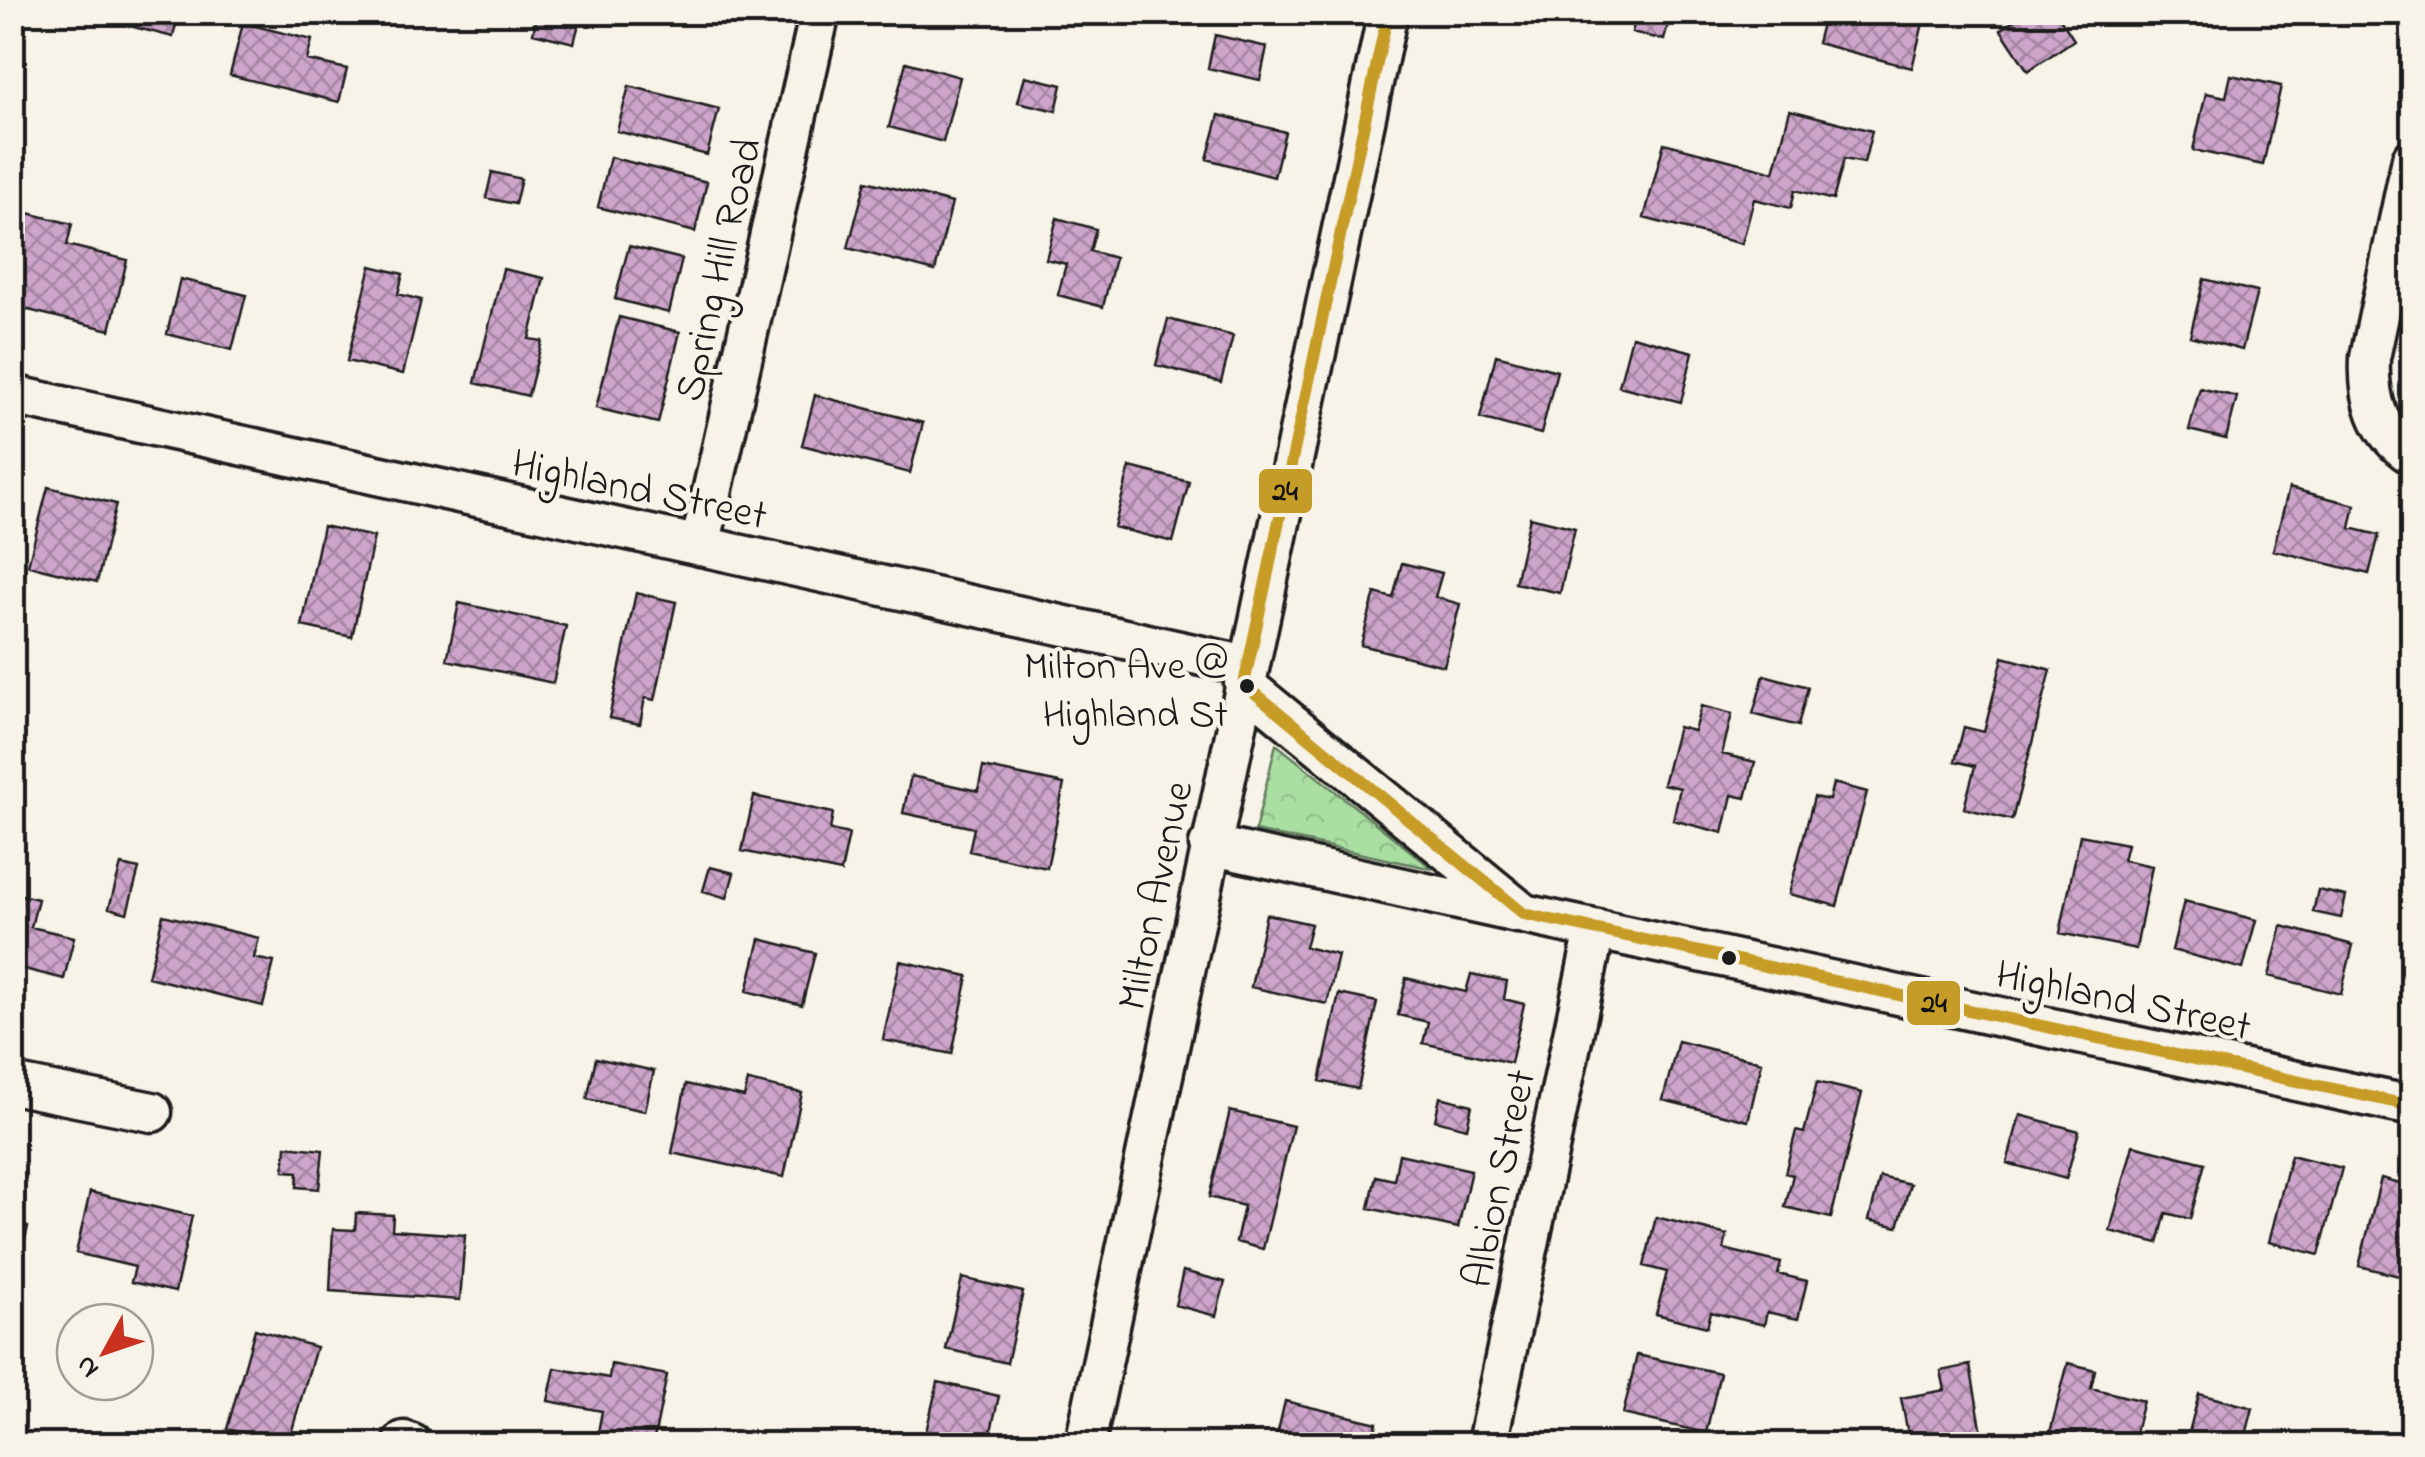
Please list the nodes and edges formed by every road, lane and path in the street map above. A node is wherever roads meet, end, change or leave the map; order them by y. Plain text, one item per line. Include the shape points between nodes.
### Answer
1 (820, 12) edge
2 (1388, 12) edge
3 (2412, 159) edge
4 (12, 396) edge
5 (2412, 455) edge
6 (700, 546) junction
7 (1246, 675) junction
8 (1209, 845) junction
9 (1524, 914) junction
10 (1595, 930) junction
11 (12, 1084) edge
12 (2412, 1106) edge
13 (152, 1112) dead end
14 (1085, 1444) edge
15 (1487, 1444) edge

1 - 6 street, Spring Hill Road
2 - 7 street, Milton Avenue
3 - 5 street via 2369,381 2380,423
4 - 6 street, Highland Street
6 - 7 street, Highland Street
7 - 8 street, Milton Avenue
7 - 9 street, Highland Street
8 - 9 street, Highland Street
8 - 14 street, Milton Avenue
9 - 10 street, Highland Street
10 - 12 street, Highland Street
10 - 15 street, Albion Street
11 - 13 street

